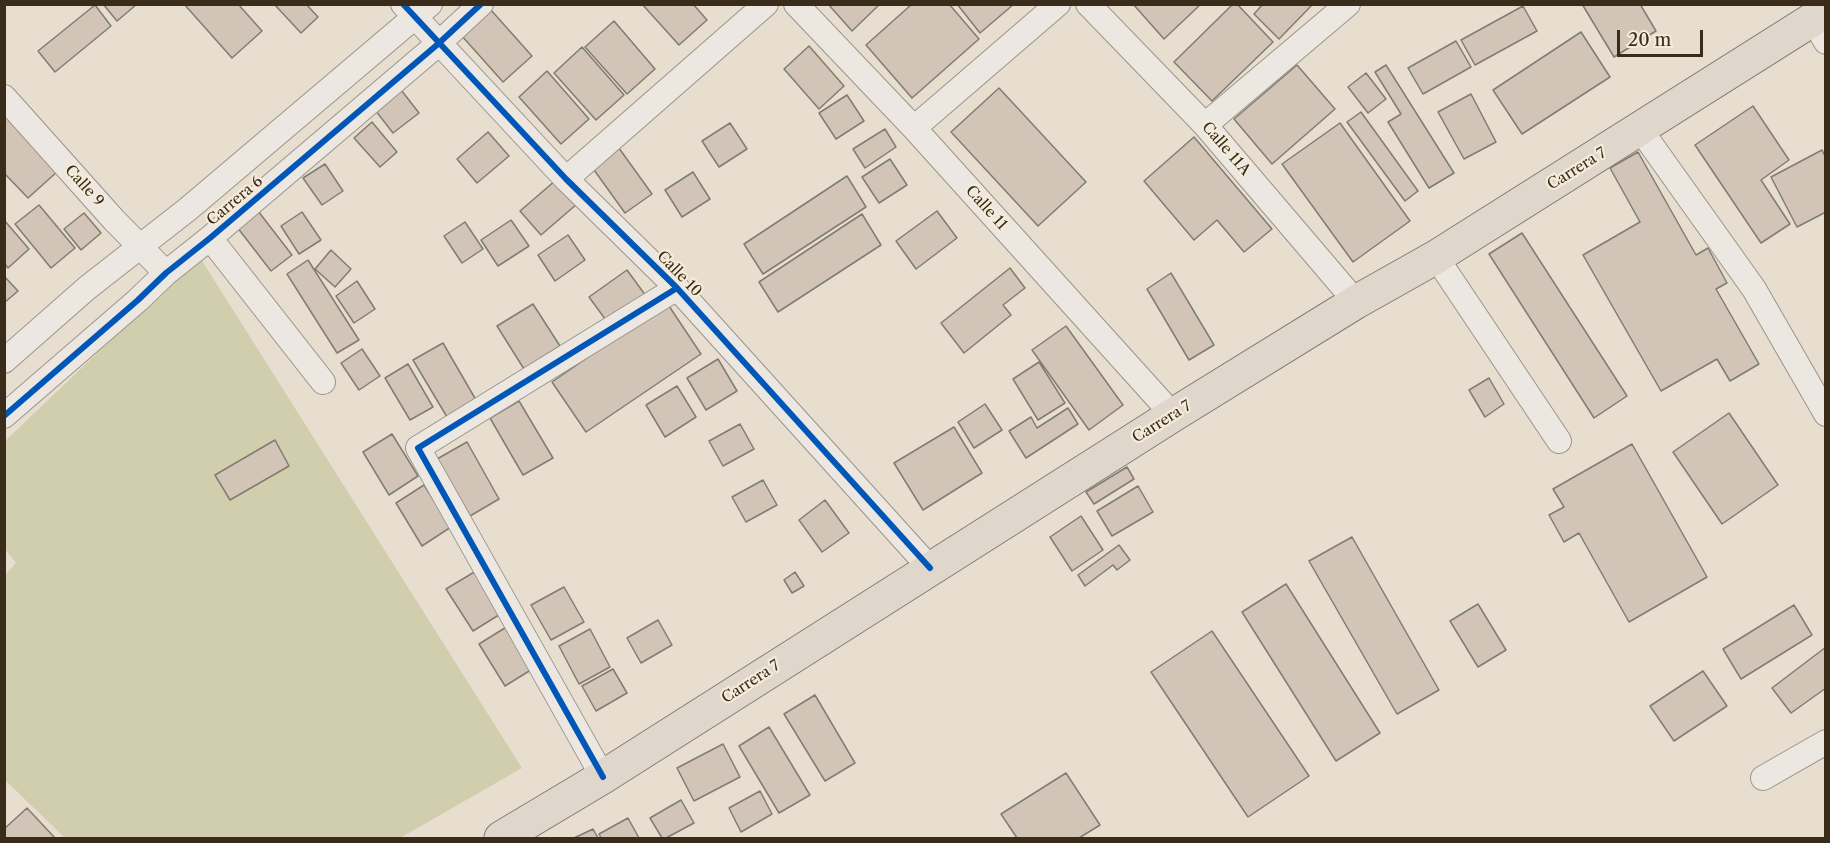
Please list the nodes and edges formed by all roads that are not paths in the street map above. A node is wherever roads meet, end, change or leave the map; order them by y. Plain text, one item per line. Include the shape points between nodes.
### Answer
1 (481, 4) edge
2 (766, 4) edge
3 (796, 4) edge
4 (1059, 4) edge
5 (1088, 4) edge
6 (1348, 4) edge
7 (416, 9) edge
8 (1821, 24) edge
9 (438, 44) junction
10 (4, 97) edge
11 (1205, 125) junction
12 (914, 128) junction
13 (1640, 129) junction
14 (566, 179) junction
15 (210, 238) junction
16 (140, 245) junction
17 (1436, 257) junction
18 (166, 273) junction
19 (677, 288) junction
20 (1356, 302) junction
21 (4, 361) edge
22 (323, 382) dead end
23 (1826, 414) edge
24 (1173, 415) junction
25 (4, 416) edge
26 (1559, 441) dead end
27 (930, 568) junction
28 (1826, 742) edge
29 (603, 777) junction
30 (1763, 778) dead end
31 (501, 838) edge

1 - 9 street, Carrera 6
2 - 14 street
3 - 12 street, Calle 11
4 - 12 street
5 - 11 street, Calle 11A
6 - 11 street
7 - 9 street, Calle 10
7 - 16 street, Carrera 6 via 188,208
8 - 13 main road, Carrera 7
9 - 14 street, Calle 10
9 - 15 street, Carrera 6
10 - 16 street, Calle 9
11 - 20 street, Calle 11A
12 - 24 street, Calle 11
13 - 17 main road, Carrera 7
13 - 23 street via 1754,289
14 - 19 street, Calle 10
15 - 18 street, Carrera 6
15 - 22 street
16 - 18 street, Calle 9
16 - 21 street, Carrera 6
17 - 20 main road, Carrera 7
17 - 26 street
18 - 25 street, Carrera 6
19 - 27 street, Calle 10
19 - 29 street via 418,448
20 - 24 main road, Carrera 7
24 - 27 main road, Carrera 7
27 - 29 main road, Carrera 7
28 - 30 street
29 - 31 main road, Carrera 7

